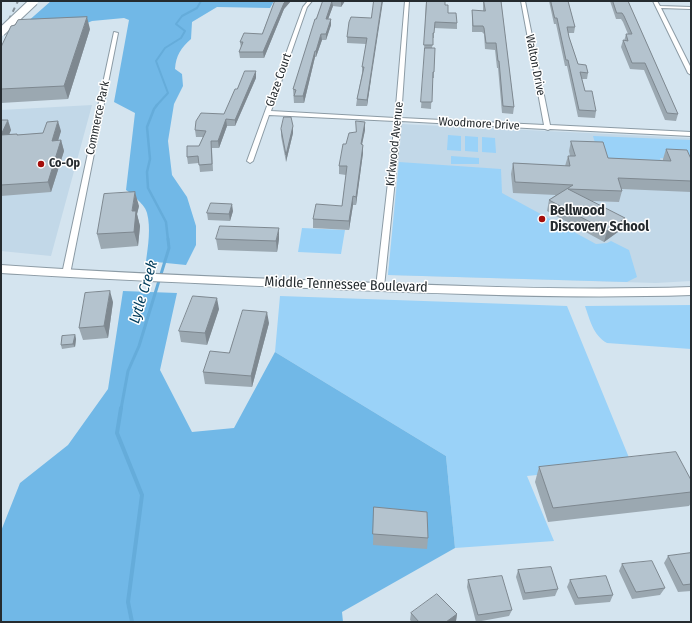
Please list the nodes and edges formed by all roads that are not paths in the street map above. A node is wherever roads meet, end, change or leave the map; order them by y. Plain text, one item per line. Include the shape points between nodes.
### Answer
1 (34, 1) edge
2 (310, 1) edge
3 (407, 1) edge
4 (523, 1) edge
5 (655, 1) edge
6 (658, 7) junction
7 (691, 8) edge
8 (1, 32) edge
9 (116, 33) dead end
10 (691, 73) edge
11 (268, 113) junction
12 (398, 120) junction
13 (548, 128) junction
14 (691, 134) edge
15 (250, 161) dead end
16 (1, 269) edge
17 (66, 274) junction
18 (380, 286) junction
19 (691, 291) edge

1 - 8 main road, bridge
2 - 11 street, Glaze Court via 305,7
3 - 12 street, Kirkwood Avenue
4 - 13 street, Walton Drive
5 - 6 street
6 - 7 street
6 - 10 street
9 - 17 street, Commerce Park
11 - 12 street, Woodmore Drive
11 - 15 street, Glaze Court
12 - 13 street, Woodmore Drive
12 - 18 street, Kirkwood Avenue
13 - 14 street, Woodmore Drive
16 - 17 main road, Middle Tennessee Boulevard
17 - 18 main road, Middle Tennessee Boulevard
18 - 19 main road, Middle Tennessee Boulevard via 592,293

